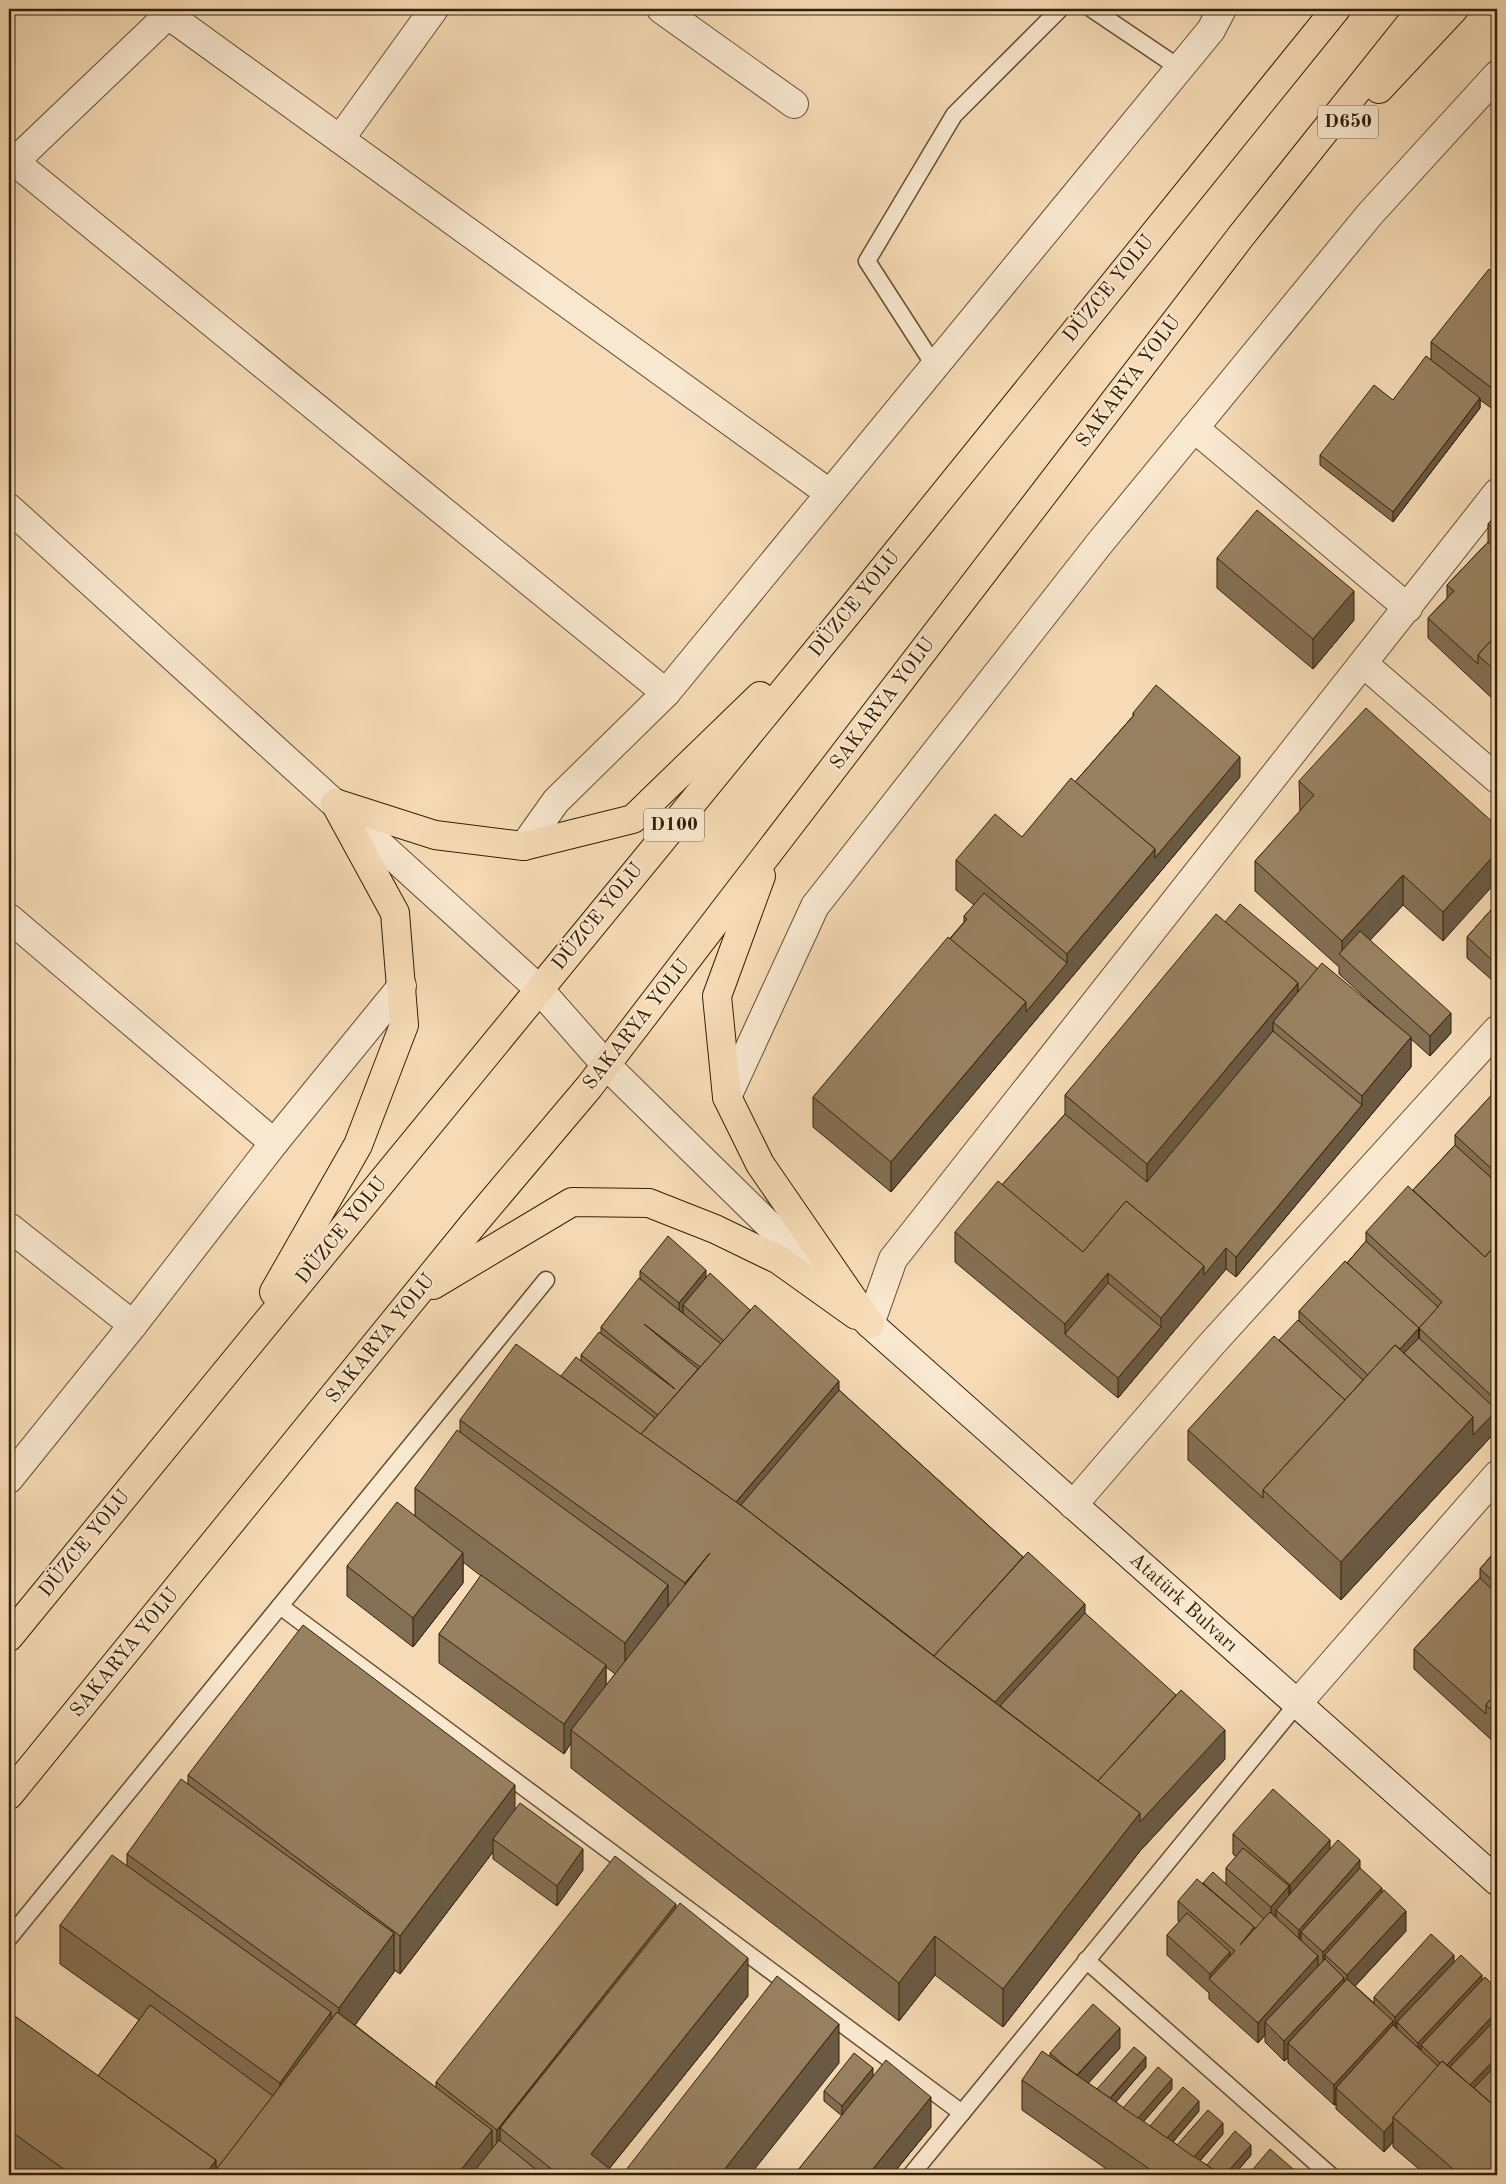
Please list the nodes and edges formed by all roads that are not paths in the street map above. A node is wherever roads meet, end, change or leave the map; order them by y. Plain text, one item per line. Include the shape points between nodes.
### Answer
1 (434, 9) edge
2 (661, 9) edge
3 (1060, 9) edge
4 (1092, 9) edge
5 (1222, 9) edge
6 (1336, 9) edge
7 (1422, 9) edge
8 (1454, 9) edge
9 (164, 12) edge
10 (1178, 67) junction
11 (1497, 75) edge
12 (794, 104) dead end
13 (340, 139) junction
14 (12, 165) edge
15 (1241, 236) junction
16 (934, 365) junction
17 (1194, 428) junction
18 (829, 493) junction
19 (1497, 493) edge
20 (9, 508) edge
21 (1408, 608) junction
22 (851, 609) junction
23 (1364, 664) junction
24 (666, 693) junction
25 (1497, 779) edge
26 (335, 803) junction
27 (524, 846) junction
28 (769, 852) junction
29 (9, 918) edge
30 (402, 986) junction
31 (539, 989) junction
32 (1497, 1030) edge
33 (606, 1065) junction
34 (727, 1097) junction
35 (274, 1143) junction
36 (9, 1227) edge
37 (546, 1280) dead end
38 (419, 1293) junction
39 (870, 1324) junction
40 (133, 1325) junction
41 (234, 1362) junction
42 (1497, 1476) edge
43 (9, 1479) edge
44 (1073, 1505) junction
45 (280, 1606) junction
46 (9, 1637) edge
47 (1297, 1704) junction
48 (9, 1795) edge
49 (1497, 1881) edge
50 (9, 1938) edge
51 (1086, 1960) junction
52 (962, 2113) junction
53 (911, 2175) edge
54 (1330, 2175) edge

1 - 13 street
2 - 12 street
3 - 16 lane via 954,115 867,261
4 - 10 lane
5 - 10 street via 1211,30
6 - 22 highway, DÜZCE YOLU / D100
7 - 15 highway
8 - 15 highway, D650
9 - 13 street
9 - 14 street
10 - 16 street
11 - 17 street via 1370,214
13 - 18 street
14 - 24 street
15 - 28 highway, SAKARYA YOLU
16 - 18 street
17 - 21 street
17 - 34 street via 1092,552 816,906
18 - 24 street
19 - 21 street
20 - 26 street, Atatürk Bulvarı
21 - 23 street
22 - 27 highway via 633,819
22 - 31 highway, DÜZCE YOLU / D100
23 - 25 street
23 - 39 street via 892,1259
24 - 27 street via 556,801
26 - 27 highway via 435,835
26 - 30 highway via 396,913
26 - 31 street, Atatürk Bulvarı
28 - 33 highway, SAKARYA YOLU
28 - 34 highway via 717,996
29 - 35 street
30 - 35 street
30 - 41 highway via 404,1025 358,1145
31 - 33 street, Atatürk Bulvarı
31 - 41 highway, DÜZCE YOLU / D100
32 - 44 street via 1209,1346
33 - 38 highway, SAKARYA YOLU
33 - 39 street, Atatürk Bulvarı
34 - 39 highway via 760,1164
35 - 40 street
36 - 40 street
37 - 45 lane
38 - 39 highway via 572,1202 649,1203 715,1228 779,1260
38 - 48 highway, SAKARYA YOLU
39 - 44 street, Atatürk Bulvarı
40 - 43 street
41 - 46 highway, DÜZCE YOLU / D100
42 - 47 street
44 - 47 street, Atatürk Bulvarı
45 - 50 lane
45 - 52 lane
47 - 49 street, Atatürk Bulvarı
47 - 51 lane
51 - 52 lane
51 - 54 lane
52 - 53 lane

